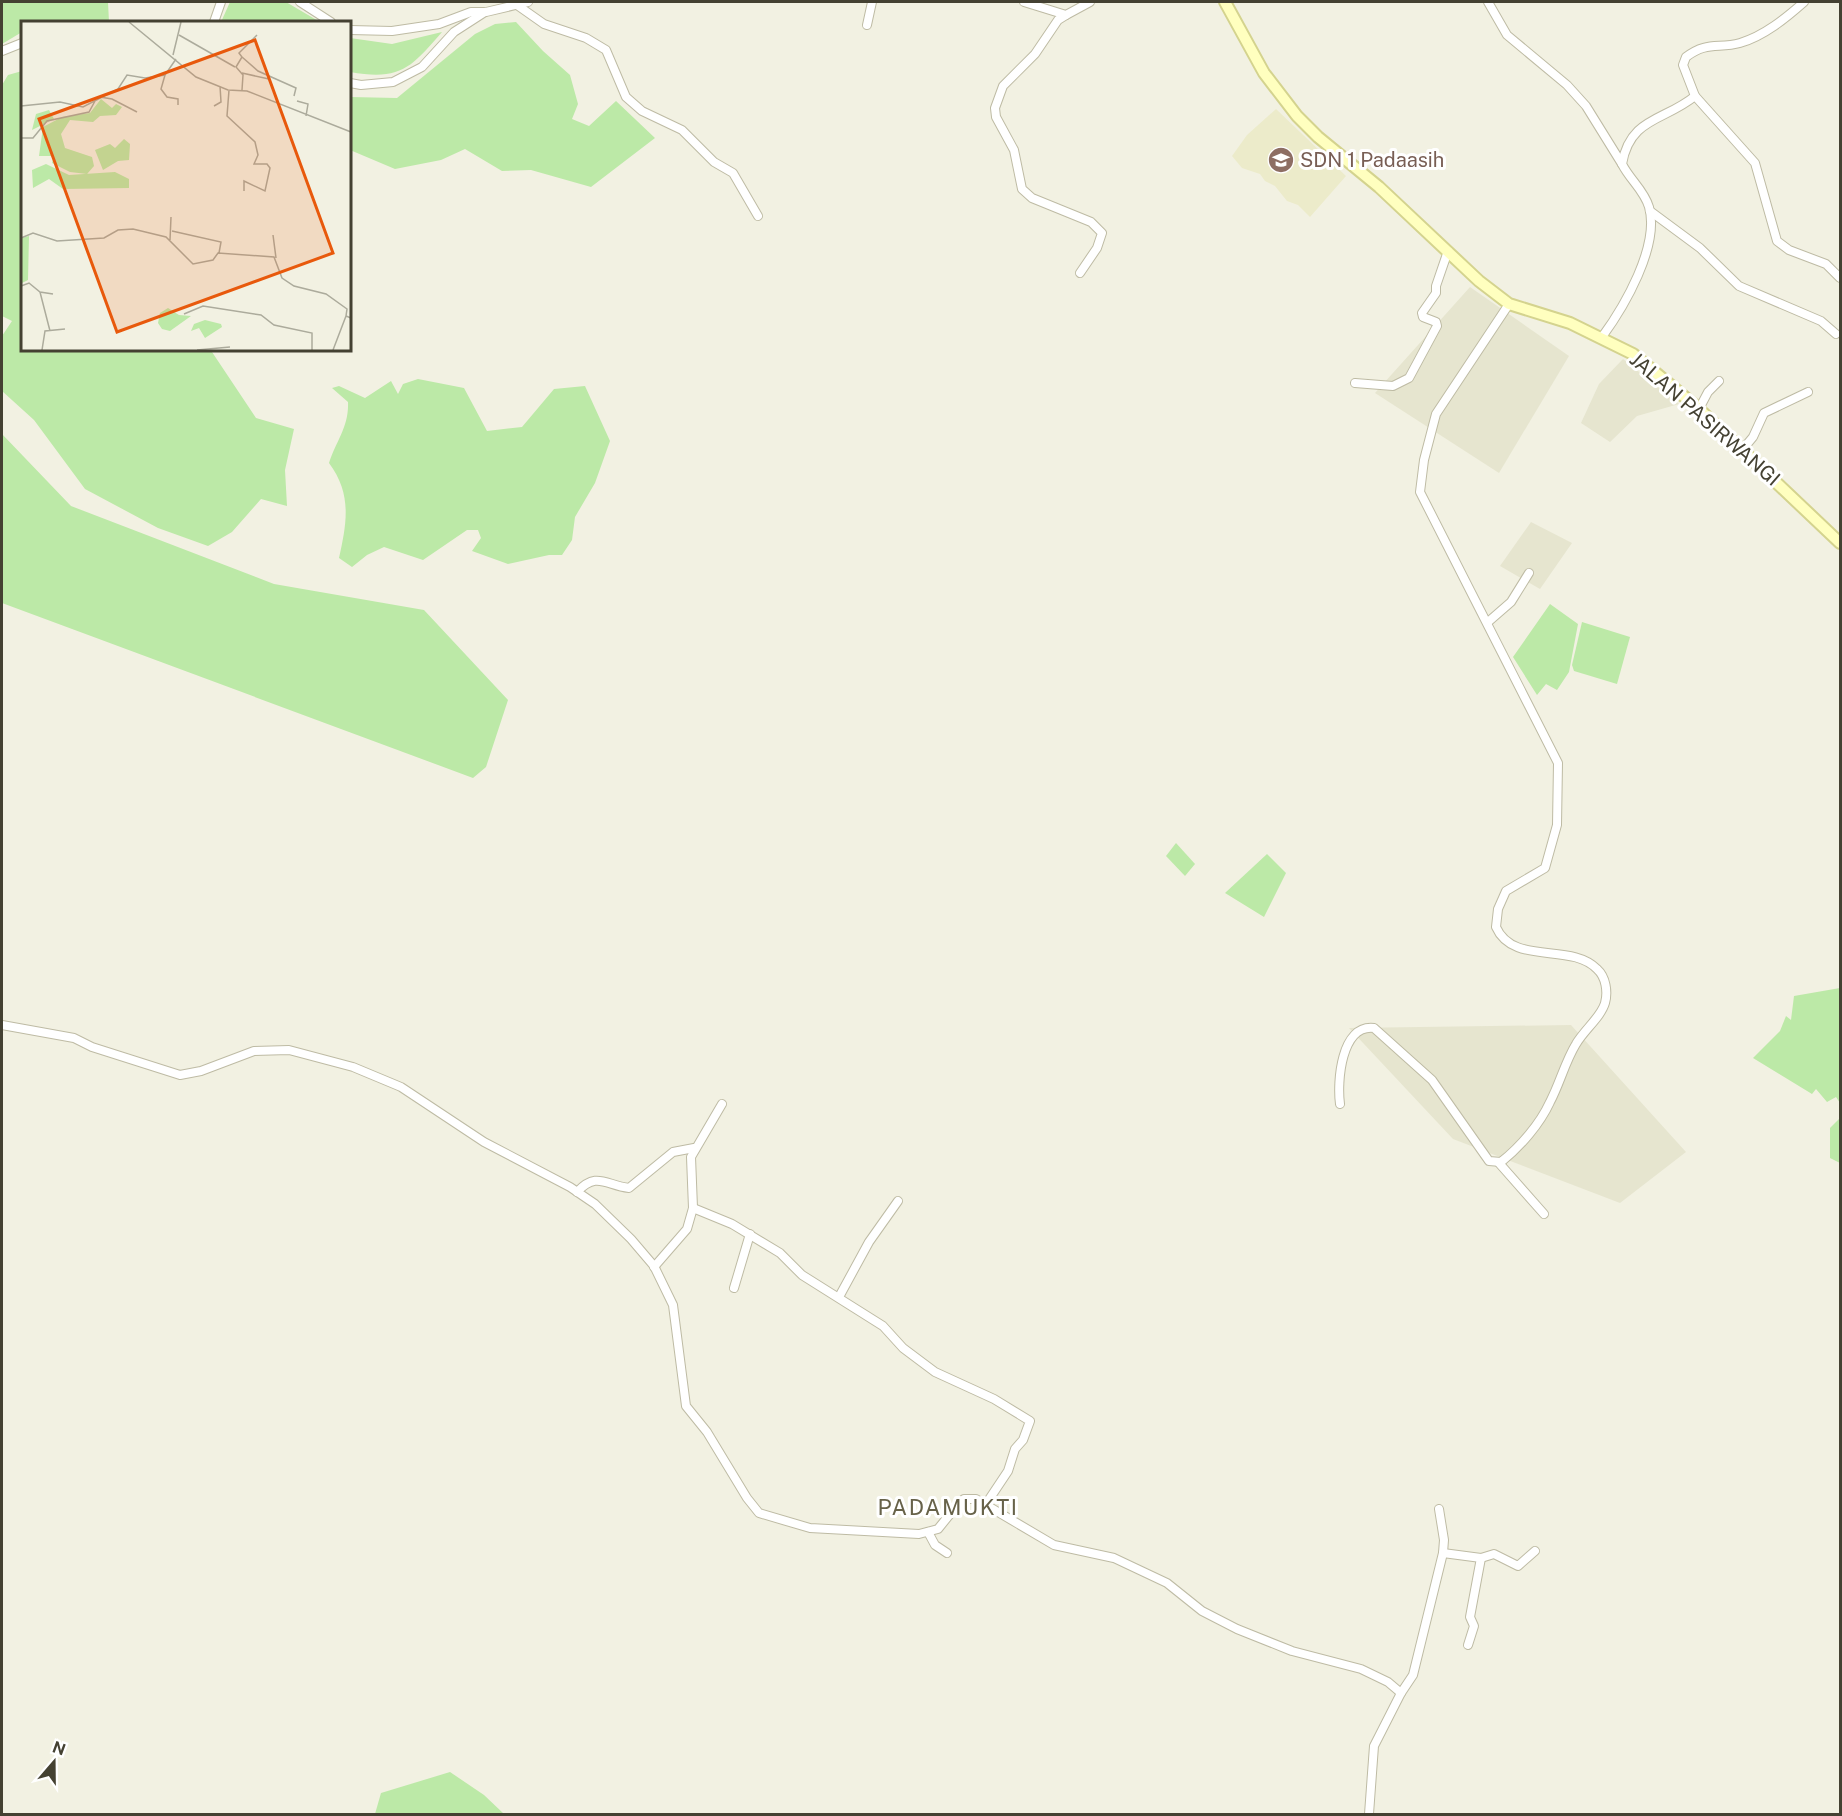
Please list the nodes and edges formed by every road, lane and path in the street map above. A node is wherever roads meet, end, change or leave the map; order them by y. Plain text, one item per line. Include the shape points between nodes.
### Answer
1 (221, 2) edge
2 (300, 2) edge
3 (528, 2) edge
4 (872, 2) edge
5 (1024, 2) edge
6 (1090, 2) edge
7 (1226, 2) edge
8 (1488, 2) edge
9 (1804, 2) edge
10 (517, 5) junction
11 (486, 12) junction
12 (1066, 15) junction
13 (214, 21) edge
14 (329, 21) edge
15 (867, 25) dead end
16 (351, 30) edge
17 (21, 43) edge
18 (2, 51) edge
19 (351, 83) edge
20 (1695, 96) junction
21 (1622, 164) junction
22 (1650, 211) junction
23 (758, 216) dead end
24 (1448, 250) junction
25 (1080, 273) dead end
26 (1840, 278) edge
27 (1509, 304) junction
28 (1836, 334) dead end
29 (1602, 337) junction
30 (1719, 381) dead end
31 (1354, 383) dead end
32 (1808, 392) dead end
33 (1699, 409) junction
34 (1743, 449) junction
35 (1840, 543) edge
36 (1529, 573) dead end
37 (1488, 622) junction
38 (2, 1025) edge
39 (722, 1104) dead end
40 (1340, 1104) dead end
41 (694, 1148) junction
42 (1499, 1163) junction
43 (577, 1192) junction
44 (898, 1201) dead end
45 (693, 1208) junction
46 (1544, 1214) dead end
47 (750, 1234) junction
48 (654, 1267) junction
49 (734, 1288) dead end
50 (839, 1297) junction
51 (986, 1504) junction
52 (1438, 1509) dead end
53 (928, 1532) junction
54 (1535, 1551) dead end
55 (947, 1553) dead end
56 (1443, 1553) junction
57 (1481, 1558) junction
58 (1468, 1645) dead end
59 (1401, 1693) junction
60 (1369, 1815) edge

1 - 13 street
2 - 14 street
3 - 10 street
4 - 15 street
5 - 12 street
6 - 12 street
7 - 24 street, JALAN PASIRWANGI via 1283,100 1318,137
8 - 21 street via 1507,35 1586,106
9 - 20 street via 1752,39 1703,46 1686,57 1683,65
10 - 11 street
10 - 23 street via 544,24 586,38 606,50 626,97 642,111 682,130 714,162 730,170
11 - 16 street via 392,31
11 - 19 street via 454,32 422,67 393,82
12 - 25 street via 1003,86 996,117 1014,150 1022,189 1032,198 1091,222 1102,233
17 - 18 street
20 - 21 street via 1647,122 1624,150
20 - 26 street via 1755,163 1777,241 1789,250 1826,264
21 - 22 street via 1638,184
22 - 28 street via 1700,248 1738,286 1821,321
22 - 29 street via 1651,228 1639,272
24 - 27 street, JALAN PASIRWANGI
24 - 31 street via 1436,293 1422,313 1437,326 1414,373 1393,386
27 - 29 street, JALAN PASIRWANGI
27 - 37 street via 1436,414 1420,482 1425,504
29 - 33 street, JALAN PASIRWANGI via 1633,354
30 - 33 street
32 - 34 street via 1764,413
33 - 34 street, JALAN PASIRWANGI
34 - 35 street, JALAN PASIRWANGI
36 - 37 street via 1511,602
37 - 42 street via 1560,773 1557,825 1545,868 1506,891 1496,927 1506,940 1525,949 1584,960 1599,969 1606,988 1605,1005 1577,1043 1546,1110 1522,1142
38 - 43 street via 74,1038 180,1075 254,1051 289,1050 317,1056 401,1087 484,1142
39 - 41 street
40 - 42 street via 1338,1079 1352,1036 1374,1028 1432,1080 1486,1157
41 - 43 street via 673,1152 629,1188 601,1179 587,1182
41 - 45 street
42 - 46 street
43 - 48 street via 602,1211
44 - 50 street
45 - 47 street
45 - 48 street via 687,1229
47 - 49 street
47 - 50 street via 780,1253 802,1275
48 - 53 street via 673,1305 686,1406 712,1438 759,1513 810,1528
50 - 51 street via 883,1326 903,1348 935,1372 994,1399 1030,1421 1009,1469
51 - 53 street via 964,1499 938,1529
51 - 59 street via 1054,1545 1114,1558 1167,1583 1202,1611 1236,1629 1292,1651 1361,1669
52 - 56 street
53 - 55 street via 935,1545
54 - 57 street via 1518,1566 1494,1554
56 - 57 street
56 - 59 street via 1413,1673
57 - 58 street via 1470,1617 1474,1626
59 - 60 street via 1374,1746

